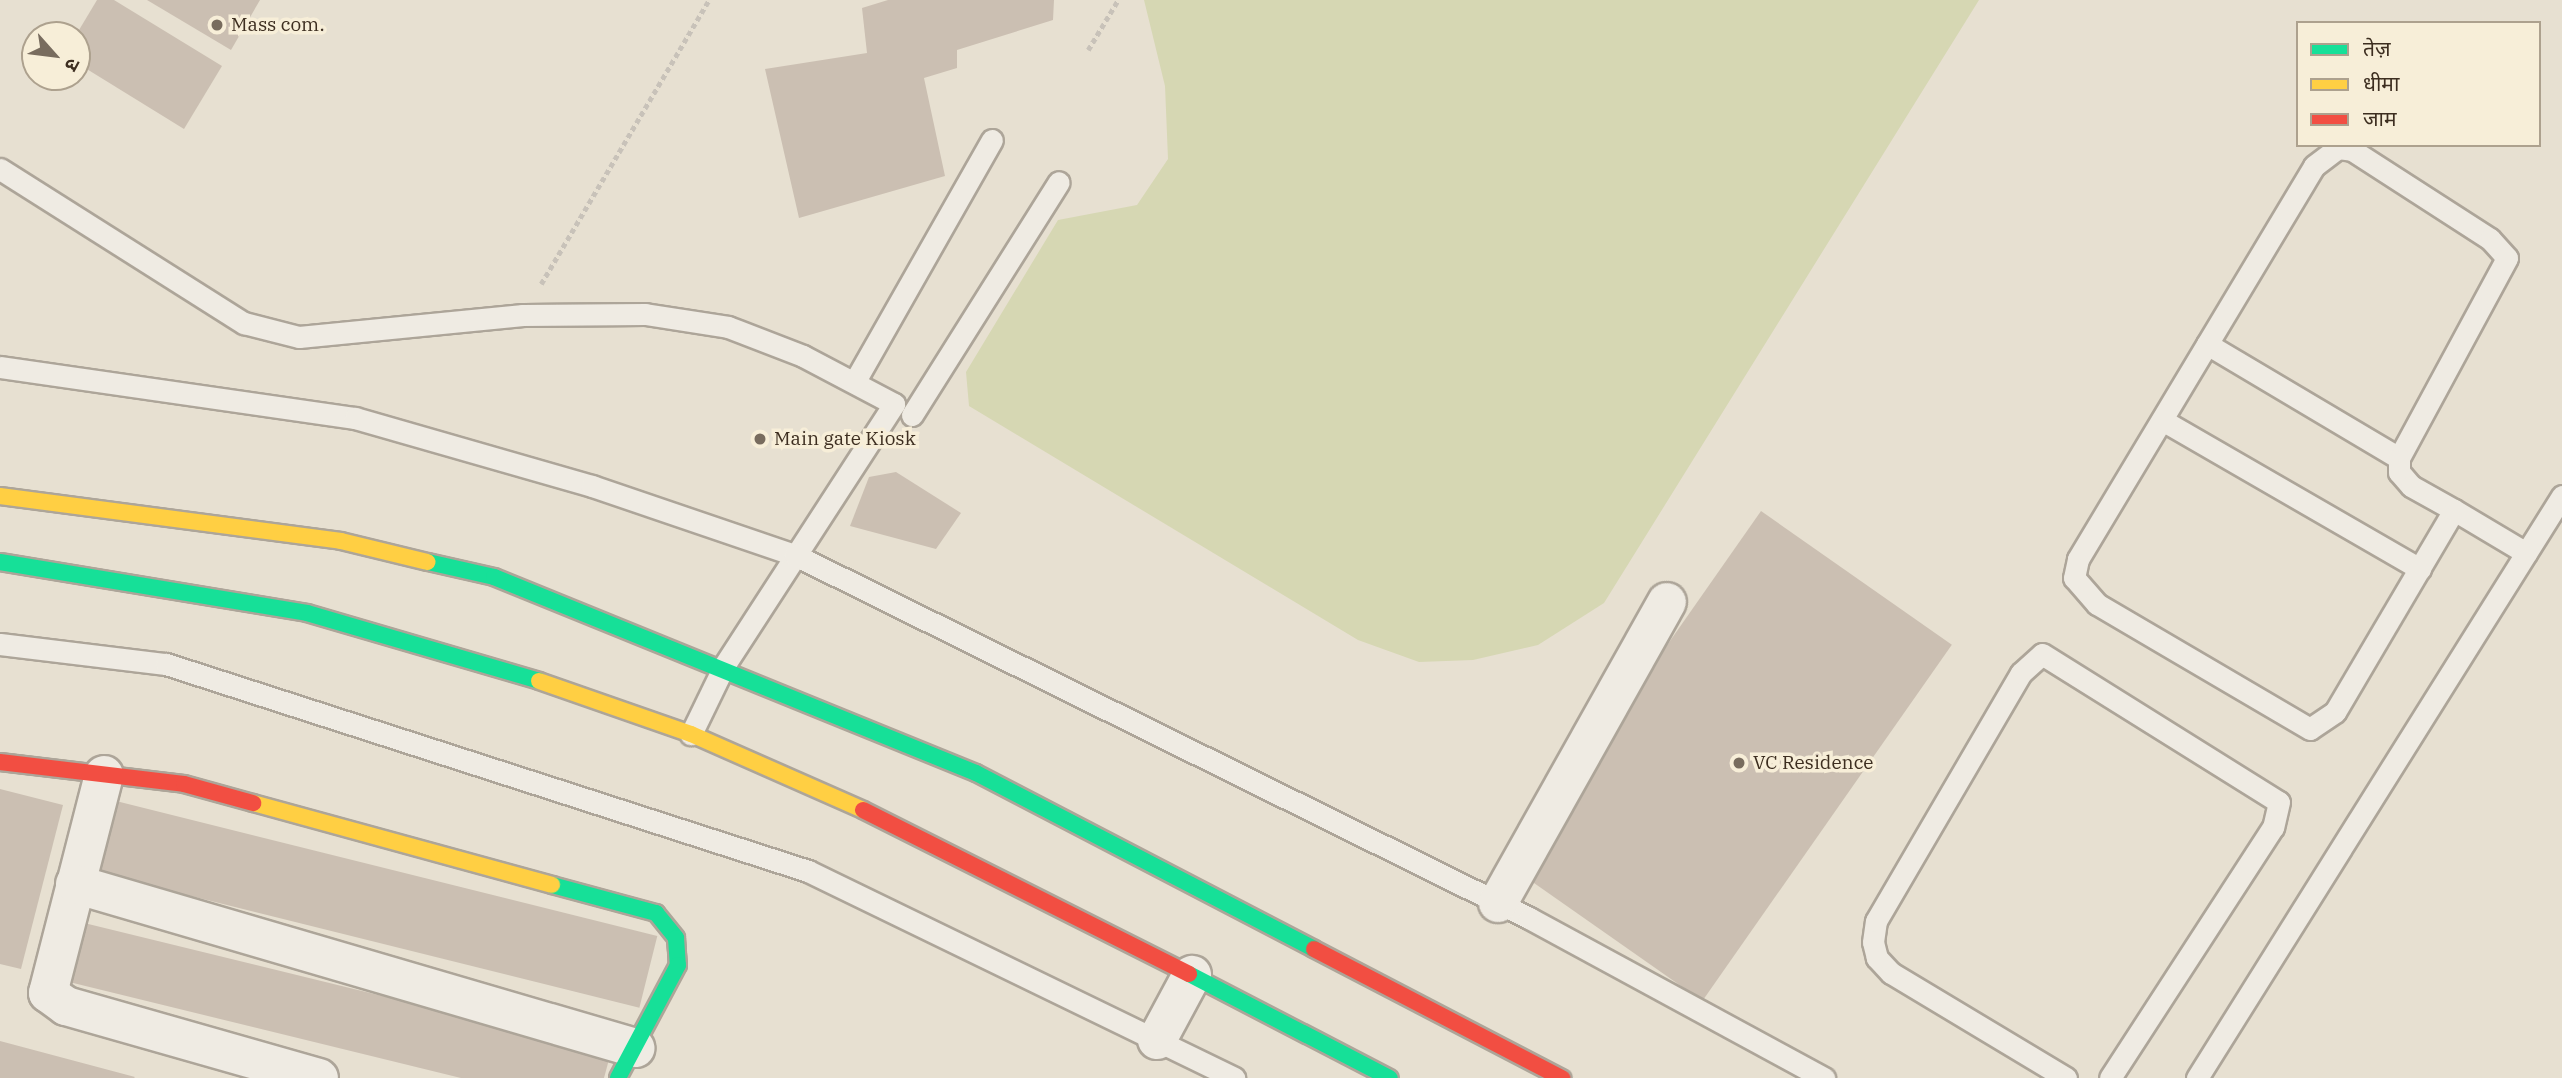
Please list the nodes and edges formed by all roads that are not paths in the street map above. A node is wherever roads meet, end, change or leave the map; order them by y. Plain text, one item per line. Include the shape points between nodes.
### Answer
1 (992, 140) dead end
2 (0, 169) edge
3 (1059, 182) dead end
4 (2207, 344) junction
5 (0, 367) edge
6 (855, 381) junction
7 (912, 415) dead end
8 (2162, 420) junction
9 (2399, 458) junction
10 (0, 496) edge
11 (2562, 496) edge
12 (2454, 510) junction
13 (2526, 553) junction
14 (795, 555) junction
15 (0, 562) edge
16 (2420, 569) junction
17 (1667, 602) dead end
18 (0, 644) edge
19 (724, 666) junction
20 (691, 734) junction
21 (0, 762) edge
22 (104, 775) junction
23 (75, 884) junction
24 (1498, 903) junction
25 (1192, 975) junction
26 (1157, 1040) junction
27 (627, 1063) edge
28 (319, 1078) edge
29 (1234, 1078) edge
30 (1390, 1078) edge
31 (1562, 1078) edge
32 (1824, 1078) edge
33 (2066, 1078) edge
34 (2110, 1078) edge
35 (2197, 1078) edge

1 - 6 lane
2 - 6 lane via 244,323 299,337 523,315 645,314 728,327
3 - 7 lane
4 - 8 lane
4 - 9 lane
4 - 9 lane via 2314,166 2338,148 2351,150 2490,239 2507,258
5 - 14 lane via 355,418 592,486
6 - 14 lane via 894,404
8 - 16 lane
8 - 16 lane via 2078,559 2074,578 2097,604 2295,725 2310,729 2335,712
9 - 12 lane via 2411,486
10 - 19 main road via 341,541 418,559 494,577
11 - 13 lane
12 - 13 lane
12 - 16 lane
13 - 35 lane
14 - 19 lane
14 - 24 lane
15 - 20 main road via 307,613 464,655
17 - 24 street
18 - 26 lane via 166,664 807,871
19 - 20 lane
19 - 31 main road via 976,774
20 - 25 main road via 930,839
21 - 22 main road
22 - 23 street
22 - 27 main road via 184,784 656,913 676,938 678,965
23 - 27 street
23 - 28 street via 49,986 54,1000
24 - 32 lane
25 - 26 street
25 - 30 main road
26 - 29 lane
33 - 34 lane via 1891,973 1877,958 1873,942 1877,921 2021,673 2042,654 2279,802 2273,827

